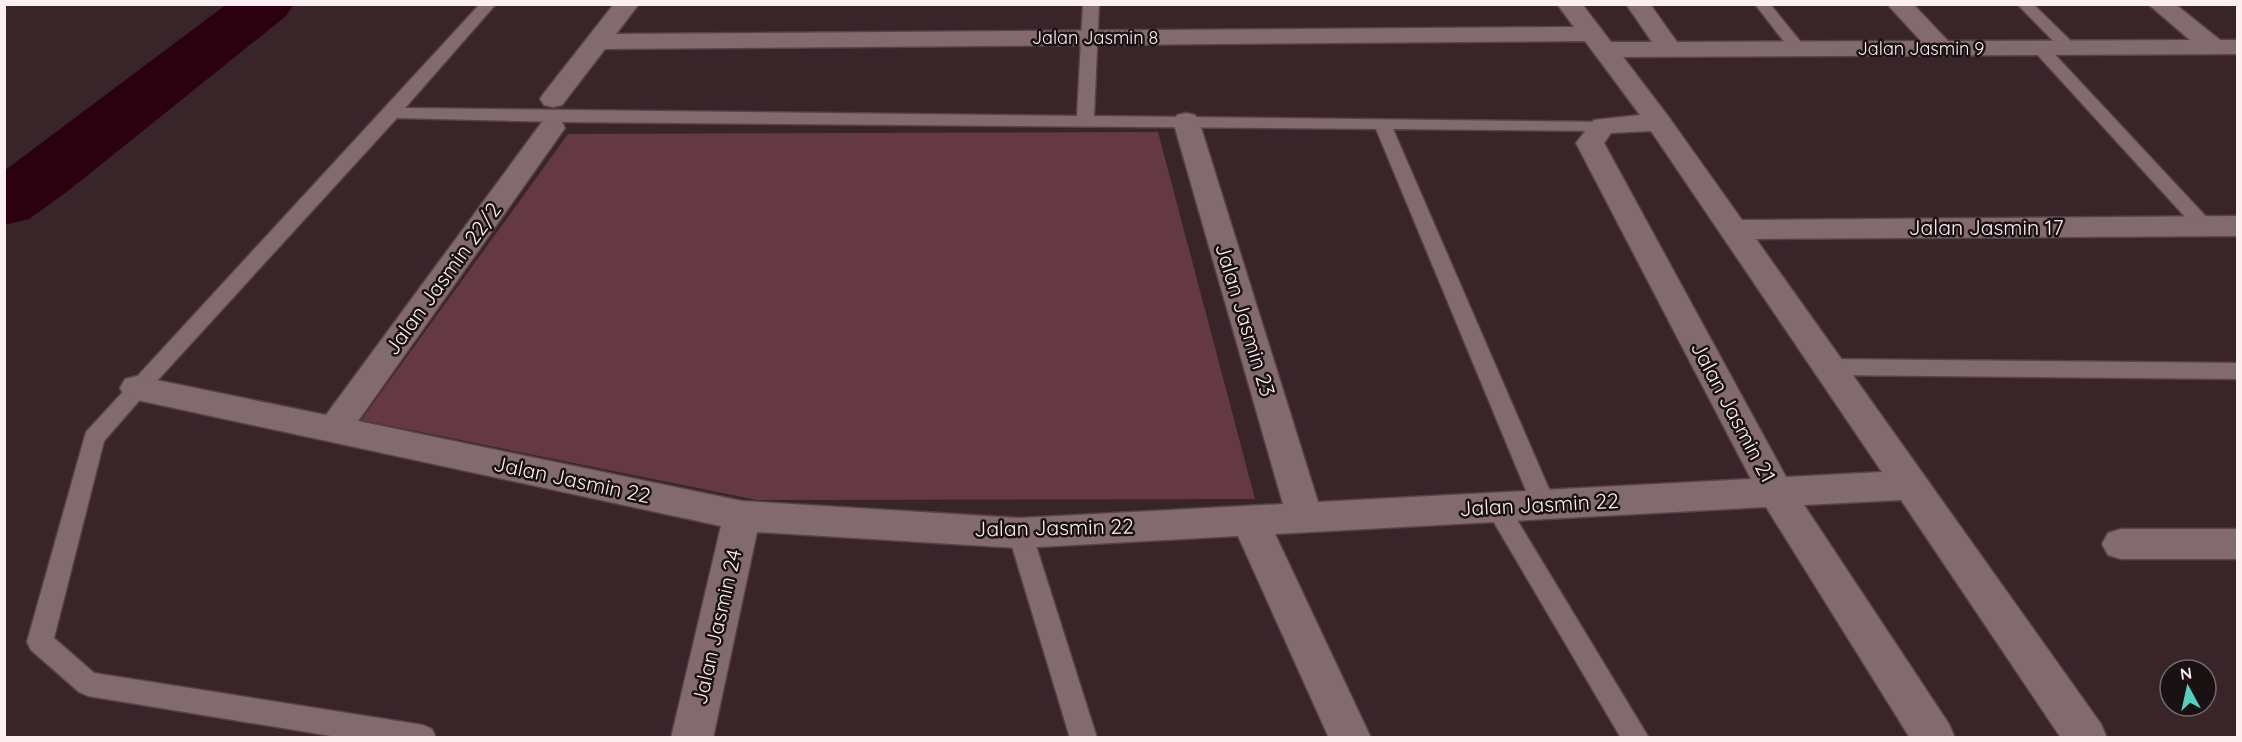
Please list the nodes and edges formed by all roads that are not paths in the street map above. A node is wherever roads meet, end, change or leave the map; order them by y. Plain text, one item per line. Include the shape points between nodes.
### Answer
1 (489, 4) edge
2 (627, 4) edge
3 (1091, 4) edge
4 (1569, 4) edge
5 (1638, 4) edge
6 (1762, 4) edge
7 (1899, 4) edge
8 (2024, 4) edge
9 (2160, 4) edge
10 (1089, 38) junction
11 (598, 42) junction
12 (1598, 42) junction
13 (2226, 47) edge
14 (1941, 48) junction
15 (2040, 48) junction
16 (2069, 48) junction
17 (1798, 49) junction
18 (1670, 50) junction
19 (392, 113) junction
20 (1085, 120) junction
21 (1186, 122) junction
22 (1659, 122) junction
23 (1382, 124) junction
24 (1603, 126) junction
25 (2238, 226) edge
26 (2205, 227) junction
27 (1734, 230) junction
28 (1830, 367) junction
29 (2238, 371) edge
30 (137, 388) junction
31 (334, 429) junction
32 (1911, 485) junction
33 (1776, 493) junction
34 (1544, 505) junction
35 (1497, 507) junction
36 (742, 516) junction
37 (1305, 518) junction
38 (1250, 521) junction
39 (1020, 533) junction
40 (2121, 544) dead end
41 (2238, 544) edge
42 (346, 731) edge
43 (423, 738) edge
44 (692, 738) edge
45 (1084, 738) edge
46 (1350, 738) edge
47 (1636, 738) edge
48 (1934, 738) edge
49 (2086, 738) edge

1 - 19 lane
2 - 11 street, Jalan Jasmin 22/2
3 - 10 lane
4 - 12 street
5 - 18 street
6 - 17 lane
7 - 14 street
8 - 16 lane
9 - 13 street
10 - 11 street, Jalan Jasmin 8
10 - 12 street, Jalan Jasmin 8
10 - 20 lane
11 - 31 street, Jalan Jasmin 22/2 via 553,114
12 - 18 street, Jalan Jasmin 9
12 - 22 street
13 - 16 street, Jalan Jasmin 9
14 - 15 street, Jalan Jasmin 9
14 - 17 street, Jalan Jasmin 9
15 - 16 street, Jalan Jasmin 9
15 - 26 lane
17 - 18 street, Jalan Jasmin 9
19 - 20 lane
19 - 30 lane
20 - 21 lane
21 - 23 lane
21 - 37 street, Jalan Jasmin 23
22 - 24 street
22 - 27 street
23 - 24 lane
23 - 34 lane
24 - 33 street, Jalan Jasmin 21 via 1590,142
25 - 26 street, Jalan Jasmin 17
26 - 27 street, Jalan Jasmin 17
27 - 28 street
28 - 29 lane
28 - 32 street
30 - 31 street, Jalan Jasmin 22
30 - 42 lane via 94,438 40,642 88,684
31 - 36 street, Jalan Jasmin 22
32 - 33 street, Jalan Jasmin 22
32 - 49 street
33 - 34 street, Jalan Jasmin 22
33 - 48 street, Jalan Jasmin 21
34 - 35 street, Jalan Jasmin 22
35 - 37 street, Jalan Jasmin 22
35 - 47 lane
36 - 39 street, Jalan Jasmin 22
36 - 44 street, Jalan Jasmin 24
37 - 38 street, Jalan Jasmin 22
38 - 39 street, Jalan Jasmin 22
38 - 46 street
39 - 45 lane
40 - 41 street
42 - 43 lane

